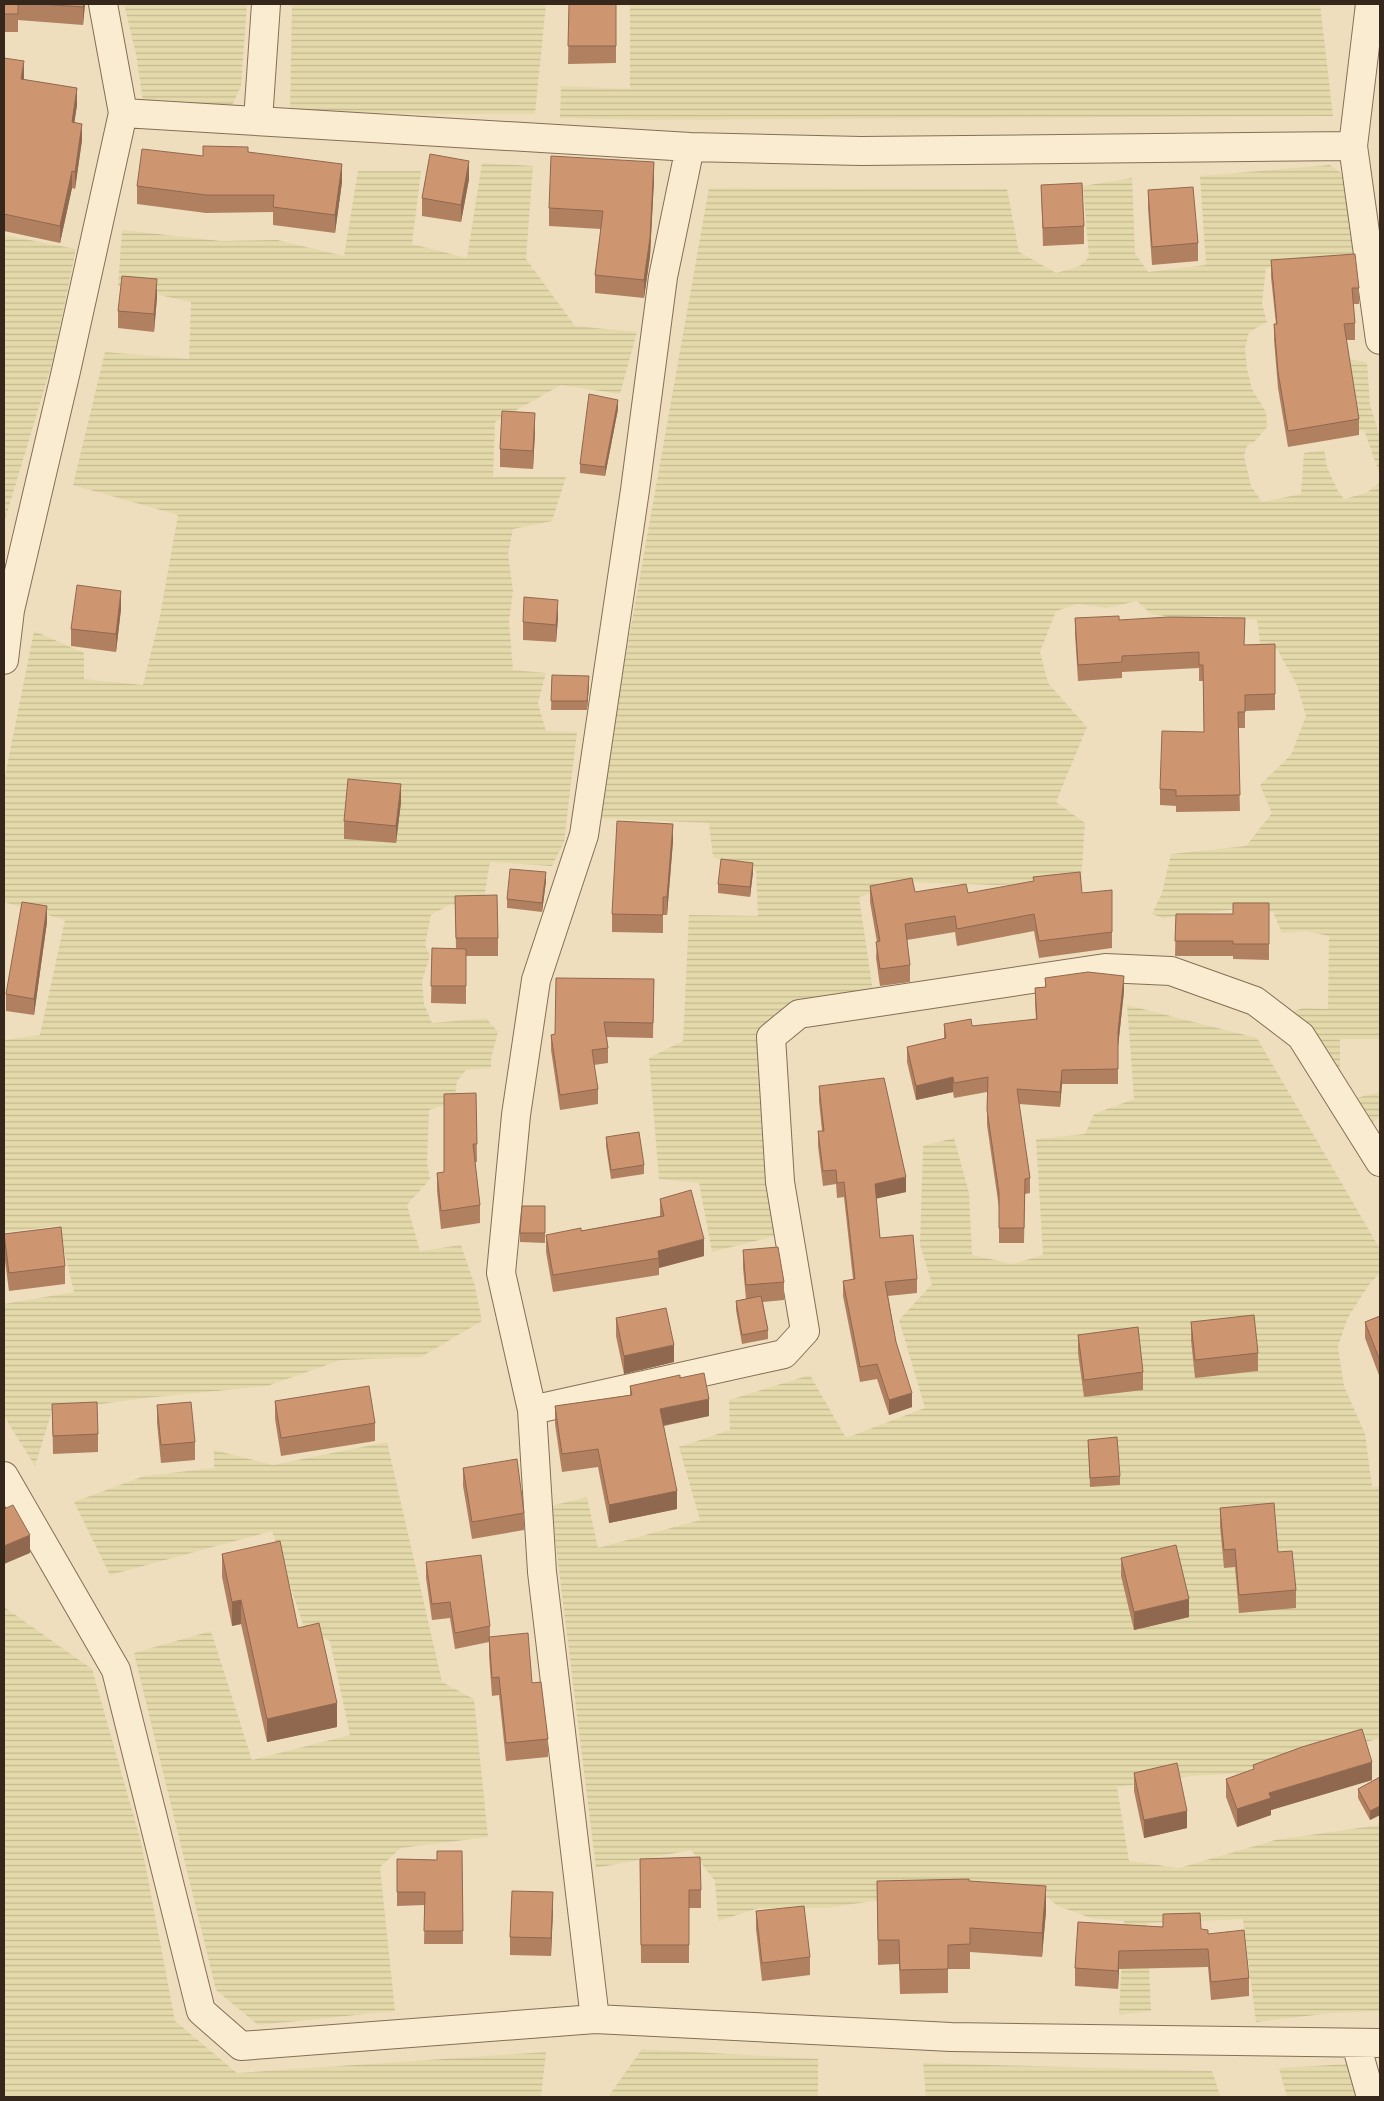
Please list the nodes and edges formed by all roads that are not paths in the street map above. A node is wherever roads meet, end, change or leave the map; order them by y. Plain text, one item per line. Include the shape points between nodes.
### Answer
1 (103, 4) edge
2 (266, 4) edge
3 (1370, 4) edge
4 (123, 113) junction
5 (258, 120) junction
6 (1353, 146) junction
7 (690, 148) junction
8 (1380, 340) edge
9 (4, 660) edge
10 (1380, 1162) edge
11 (532, 1410) junction
12 (4, 1476) edge
13 (596, 2020) junction
14 (1368, 2044) edge
15 (1371, 2097) edge

1 - 4 street
2 - 5 street
3 - 6 street
4 - 5 street
4 - 9 street via 10,610
5 - 7 street
6 - 7 street via 861,152
6 - 8 street
7 - 11 street via 663,277 584,835 536,980 516,1115 501,1273
10 - 11 street via 1301,1036 1255,1001 1172,971 1105,968 799,1014 771,1037 780,1182 805,1331 784,1354
11 - 13 street via 542,1572
12 - 13 street via 116,1670 201,2011 241,2046
13 - 14 street via 951,2036
14 - 15 street

